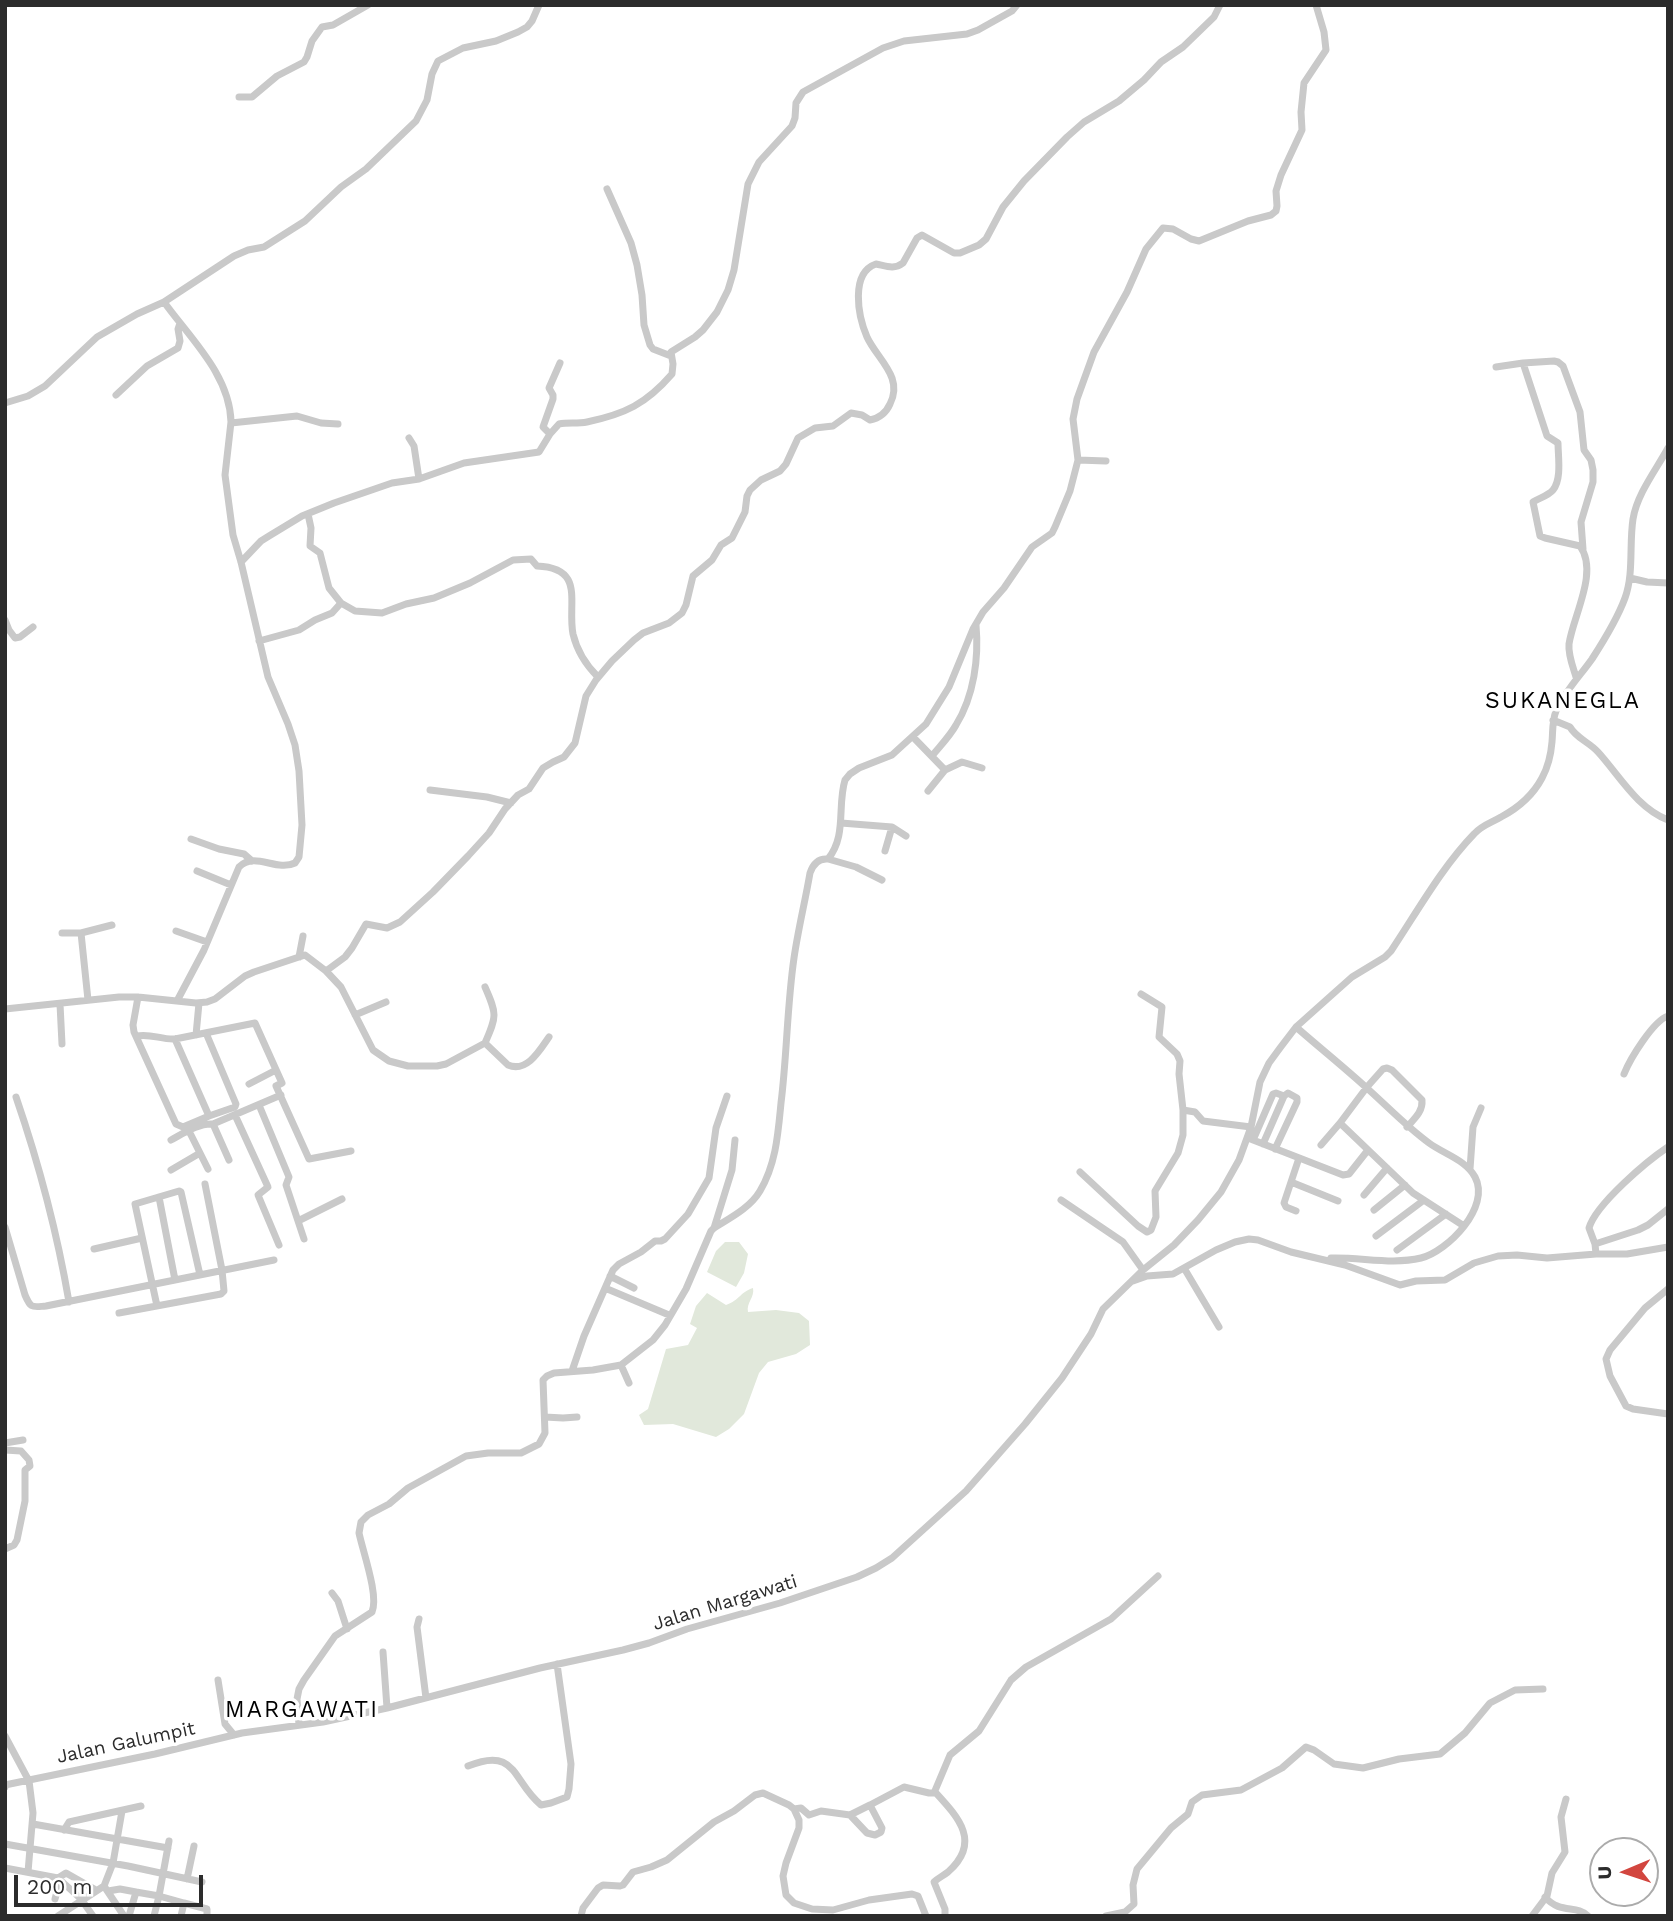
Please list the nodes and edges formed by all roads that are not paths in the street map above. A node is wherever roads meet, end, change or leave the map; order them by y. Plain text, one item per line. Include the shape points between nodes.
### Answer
1 (369, 5) edge
2 (538, 5) edge
3 (1017, 5) edge
4 (1220, 5) edge
5 (1316, 5) edge
6 (239, 97) dead end
7 (607, 189) dead end
8 (164, 302) junction
9 (180, 323) junction
10 (671, 356) junction
11 (560, 363) dead end
12 (1523, 363) junction
13 (1496, 367) dead end
14 (116, 396) dead end
15 (5, 403) edge
16 (231, 423) junction
17 (338, 424) dead end
18 (550, 434) junction
19 (409, 438) dead end
20 (1668, 448) edge
21 (1077, 460) junction
22 (1106, 461) dead end
23 (419, 478) junction
24 (308, 514) junction
25 (1583, 550) junction
26 (241, 562) junction
27 (1630, 578) junction
28 (1668, 583) edge
29 (341, 603) junction
30 (5, 620) edge
31 (975, 624) junction
32 (33, 627) dead end
33 (7, 630) edge
34 (259, 641) junction
35 (598, 677) junction
36 (1576, 677) junction
37 (1553, 720) junction
38 (914, 737) junction
39 (932, 756) junction
40 (982, 768) dead end
41 (945, 770) junction
42 (430, 790) dead end
43 (928, 791) dead end
44 (511, 803) junction
45 (1668, 820) edge
46 (841, 823) junction
47 (892, 827) junction
48 (906, 836) dead end
49 (191, 839) dead end
50 (885, 851) dead end
51 (828, 859) junction
52 (252, 861) junction
53 (197, 871) dead end
54 (882, 880) dead end
55 (231, 885) junction
56 (112, 925) dead end
57 (176, 931) dead end
58 (62, 933) dead end
59 (81, 933) junction
60 (303, 936) dead end
61 (207, 942) junction
62 (299, 957) junction
63 (326, 971) junction
64 (485, 986) dead end
65 (1141, 994) dead end
66 (138, 997) junction
67 (88, 1000) junction
68 (177, 1001) junction
69 (386, 1002) dead end
70 (199, 1003) junction
71 (60, 1004) junction
72 (5, 1009) edge
73 (355, 1015) junction
74 (1668, 1016) edge
75 (1296, 1027) junction
76 (206, 1033) junction
77 (196, 1035) junction
78 (137, 1036) junction
79 (549, 1037) dead end
80 (175, 1039) junction
81 (485, 1043) junction
82 (62, 1044) dead end
83 (276, 1070) junction
84 (1624, 1074) dead end
85 (249, 1084) dead end
86 (1367, 1087) junction
87 (281, 1095) junction
88 (727, 1096) dead end
89 (1284, 1096) junction
90 (16, 1097) dead end
91 (259, 1105) junction
92 (1481, 1108) dead end
93 (1183, 1110) junction
94 (235, 1115) junction
95 (209, 1116) junction
96 (1340, 1123) junction
97 (213, 1124) junction
98 (1251, 1127) junction
99 (1407, 1127) junction
100 (189, 1131) junction
101 (1250, 1139) junction
102 (171, 1140) dead end
103 (735, 1140) dead end
104 (1263, 1144) junction
105 (1321, 1145) dead end
106 (1668, 1147) edge
107 (1275, 1149) junction
108 (1368, 1150) junction
109 (351, 1151) dead end
110 (200, 1153) junction
111 (1299, 1158) junction
112 (229, 1160) dead end
113 (1387, 1168) junction
114 (208, 1169) dead end
115 (1470, 1169) junction
116 (171, 1170) dead end
117 (1080, 1172) dead end
118 (1291, 1182) junction
119 (205, 1184) dead end
120 (1405, 1185) junction
121 (1364, 1195) dead end
122 (159, 1197) junction
123 (342, 1199) dead end
124 (1061, 1200) dead end
125 (1424, 1200) junction
126 (1338, 1201) dead end
127 (1668, 1209) edge
128 (1374, 1210) dead end
129 (1296, 1211) dead end
130 (1446, 1213) junction
131 (298, 1221) junction
132 (1464, 1226) junction
133 (5, 1227) edge
134 (714, 1228) junction
135 (1376, 1236) dead end
136 (142, 1238) junction
137 (304, 1239) dead end
138 (1595, 1244) junction
139 (279, 1245) dead end
140 (1668, 1247) edge
141 (94, 1249) dead end
142 (1397, 1250) dead end
143 (1596, 1254) junction
144 (1323, 1259) junction
145 (274, 1260) dead end
146 (1184, 1268) junction
147 (222, 1270) junction
148 (1143, 1270) junction
149 (200, 1275) junction
150 (610, 1276) junction
151 (175, 1280) junction
152 (1131, 1282) junction
153 (152, 1285) junction
154 (605, 1288) junction
155 (634, 1288) dead end
156 (1668, 1289) edge
157 (69, 1302) junction
158 (157, 1306) junction
159 (119, 1313) dead end
160 (669, 1315) junction
161 (1219, 1327) dead end
162 (621, 1365) junction
163 (572, 1371) junction
164 (629, 1382) dead end
165 (1668, 1414) edge
166 (545, 1417) junction
167 (577, 1417) dead end
168 (23, 1440) dead end
169 (5, 1443) edge
170 (5, 1450) edge
171 (5, 1549) edge
172 (1158, 1576) dead end
173 (332, 1594) dead end
174 (419, 1619) dead end
175 (346, 1629) junction
176 (383, 1652) dead end
177 (557, 1664) junction
178 (540, 1668) joint
179 (218, 1680) dead end
180 (1543, 1689) dead end
181 (426, 1698) junction
182 (387, 1708) junction
183 (299, 1725) junction
184 (234, 1735) junction
185 (5, 1736) edge
186 (468, 1766) dead end
187 (29, 1781) junction
188 (5, 1786) edge
189 (935, 1792) junction
190 (1566, 1799) dead end
191 (870, 1805) junction
192 (141, 1807) dead end
193 (793, 1809) junction
194 (122, 1811) junction
195 (850, 1815) junction
196 (33, 1824) junction
197 (64, 1830) junction
198 (117, 1839) junction
199 (5, 1844) edge
200 (194, 1846) dead end
201 (30, 1848) junction
202 (113, 1863) junction
203 (5, 1868) edge
204 (28, 1871) junction
205 (163, 1874) junction
206 (187, 1879) junction
207 (59, 1880) junction
208 (202, 1882) dead end
209 (106, 1888) junction
210 (96, 1890) junction
211 (136, 1892) junction
212 (159, 1896) junction
213 (1545, 1898) junction
214 (55, 1899) dead end
215 (81, 1899) junction
216 (184, 1903) junction
217 (59, 1915) edge
218 (93, 1916) edge
219 (126, 1916) edge
220 (155, 1916) edge
221 (181, 1916) edge
222 (207, 1916) edge
223 (581, 1916) edge
224 (926, 1916) edge
225 (945, 1916) edge
226 (1106, 1916) edge
227 (1532, 1916) edge
228 (1588, 1916) edge

1 - 6 street via 322,27 304,62 277,76 253,97
2 - 8 street via 527,27 438,61 416,121 305,221 264,247 224,262
3 - 10 street via 967,34 883,48 803,92 792,126 759,162 748,184 733,277 717,312
4 - 35 street via 1214,17 1144,80 1067,136 1003,207 979,245 954,253 922,235 903,264 893,268 877,264 867,269 860,282 860,309 867,338 893,378 893,398 887,411 870,420 850,413 833,426 815,428 798,438 780,471 761,480 748,494 732,538 693,576 682,613 634,640
5 - 21 street via 1326,50 1304,83 1302,130 1281,175 1276,211 1199,242 1170,228 1161,230 1146,249 1094,352 1073,419
7 - 10 street via 631,243 650,345
8 - 9 street
8 - 15 street via 97,337 45,386
9 - 14 street via 178,348 147,366
9 - 16 street via 218,376
10 - 18 street via 672,374 639,405 587,422 559,424
11 - 18 street via 549,388 553,396 544,429
12 - 13 street
12 - 25 street via 1560,363 1578,406 1584,450 1594,477 1581,522
12 - 25 street via 1547,436 1558,443 1555,487 1533,502 1540,536
16 - 17 street via 297,416
16 - 26 street via 225,475
18 - 23 street via 537,453 464,463
19 - 23 street
20 - 27 street via 1636,508
21 - 22 street
21 - 31 street via 1052,533 1032,547
23 - 24 street via 392,483
24 - 26 street via 261,541
24 - 29 street via 310,546 320,553 329,588
25 - 36 street via 1585,586 1569,647
26 - 34 street
27 - 28 street
27 - 36 street via 1617,614 1592,659
29 - 34 street via 332,613 299,630
29 - 35 street via 355,611 382,613 434,598 508,562 529,558 567,579 577,648
30 - 33 street
31 - 38 street via 948,687
31 - 39 street via 976,658 968,698 956,726
32 - 33 street via 17,638
34 - 52 street via 295,745 302,825 295,863 282,867
35 - 44 street via 586,696 573,746 562,759 543,768 529,789
36 - 37 street
37 - 45 street via 1570,727 1598,751 1631,792
37 - 75 street via 1549,761 1535,789 1518,807 1475,832 1385,957 1352,977
38 - 39 street
38 - 46 street via 892,755 850,775 844,785
39 - 41 street
40 - 41 street via 962,762
41 - 43 street
42 - 44 street
44 - 63 street via 468,856 400,922 387,928 366,924 345,957
46 - 47 street
46 - 51 street via 836,848
47 - 48 street
47 - 50 street
49 - 52 street
51 - 54 street
51 - 134 street via 811,868 794,958 785,1080 771,1167 756,1198
52 - 55 street via 239,867
53 - 55 street
55 - 61 street
56 - 59 street
57 - 61 street
58 - 59 street
59 - 67 street
60 - 62 street
61 - 68 street
62 - 63 street via 307,955
62 - 70 street via 245,976 215,999
63 - 73 street via 341,987
64 - 81 street via 495,1013
65 - 93 street via 1162,1007 1159,1037 1179,1057
66 - 67 street
66 - 68 street
66 - 78 street via 133,1025
67 - 71 street
68 - 70 street
69 - 73 street
70 - 77 street
71 - 72 street
71 - 82 street
73 - 81 street via 376,1054 398,1064 443,1065
74 - 84 street via 1656,1024
75 - 86 street
75 - 98 street via 1260,1082
76 - 77 street
76 - 83 street via 255,1023
76 - 95 street via 236,1104
77 - 80 street
78 - 80 street
78 - 95 street via 177,1125
79 - 81 street via 538,1053 519,1067 508,1065
80 - 95 street
83 - 85 street
83 - 87 street
86 - 96 street
86 - 99 street
86 - 99 street via 1383,1069 1392,1070 1422,1100 1420,1112
87 - 91 street
87 - 109 street via 309,1159
88 - 150 street via 716,1128 709,1178 694,1207 664,1240 619,1264
89 - 101 street via 1273,1094
89 - 104 street
89 - 107 street via 1288,1093 1297,1102
90 - 157 street via 44,1186
91 - 94 street
91 - 131 street via 289,1177 286,1185
92 - 115 street via 1473,1127
93 - 98 street via 1195,1111 1203,1121
93 - 117 street via 1181,1146 1155,1191 1156,1217 1149,1232
94 - 97 street
94 - 139 street via 268,1187 258,1195
96 - 105 street
96 - 108 street
97 - 100 street
97 - 112 street
98 - 101 street
99 - 115 street
100 - 102 street
100 - 110 street
101 - 104 street
101 - 148 street, Jalan Margawati via 1221,1192 1174,1245
103 - 134 street via 732,1170
104 - 107 street
106 - 138 street via 1601,1208 1589,1228
107 - 111 street
108 - 111 street via 1345,1175
108 - 113 street
110 - 114 street
110 - 116 street
111 - 118 street
113 - 120 street
113 - 121 street
115 - 132 street via 1478,1191
118 - 126 street
118 - 129 street via 1284,1205
119 - 147 street
120 - 125 street
120 - 128 street
122 - 136 street via 135,1204
122 - 149 street via 181,1192
122 - 151 street
123 - 131 street
124 - 148 street via 1123,1242
125 - 130 street
125 - 135 street
127 - 138 street via 1638,1230
130 - 132 street
130 - 142 street
131 - 137 street
132 - 144 street via 1450,1242 1423,1257
133 - 157 street via 29,1305
134 - 160 street
136 - 141 street
136 - 153 street
138 - 143 street
140 - 143 street
143 - 144 street via 1497,1256 1445,1280 1400,1285
144 - 146 street via 1249,1239
145 - 147 street
146 - 152 street
146 - 161 street
147 - 149 street
147 - 158 street via 225,1288 221,1294
148 - 152 street, Jalan Margawati
149 - 151 street
150 - 154 street
150 - 155 street
151 - 153 street
152 - 177 street, Jalan Margawati via 1103,1309 1075,1359 1025,1424 959,1499 892,1558 873,1570 768,1607 649,1643
153 - 157 street
153 - 158 street
154 - 160 street
154 - 163 street
156 - 165 street via 1645,1308 1606,1359 1626,1406
158 - 159 street
160 - 162 street via 653,1340
162 - 163 street
162 - 164 street
163 - 166 street via 543,1380
166 - 167 street
166 - 175 street via 544,1437 527,1452 470,1455 408,1488 361,1522 359,1533 374,1608
168 - 169 street
170 - 171 street via 21,1451 30,1468 26,1469 17,1540
172 - 189 street via 1111,1619 1015,1676 979,1731 950,1755
173 - 175 street
174 - 181 street
175 - 183 street via 335,1636 299,1689
176 - 182 street
177 - 178 street, Jalan Margawati
177 - 186 street via 571,1764 567,1797 538,1803 517,1774 496,1759
178 - 181 street, Jalan Galumpit
179 - 184 street via 225,1724
180 - 226 street via 1515,1690 1490,1703 1440,1754 1363,1768 1334,1764 1307,1747 1282,1768 1241,1790 1202,1794 1137,1869 1134,1904 1125,1912
181 - 182 street, Jalan Galumpit
182 - 183 street, Jalan Galumpit
183 - 184 street, Jalan Galumpit
184 - 187 street, Jalan Galumpit
185 - 187 street
187 - 188 street, Jalan Galumpit
187 - 196 street
189 - 191 street via 904,1787
189 - 225 street via 965,1832 959,1859 934,1882
190 - 213 street via 1561,1817 1566,1850 1552,1873
191 - 195 street
191 - 195 street via 883,1829 877,1834 867,1833
192 - 194 street
193 - 195 street via 801,1808 809,1815 821,1811
193 - 223 street via 767,1794 755,1796 667,1860 633,1872 623,1885 598,1888
193 - 224 street via 799,1828 783,1876 786,1895 794,1903 834,1910 912,1894 918,1896
194 - 197 street via 69,1822
194 - 198 street
196 - 197 street
196 - 201 street
197 - 198 street
198 - 202 street
198 - 205 street via 168,1845
199 - 201 street
200 - 206 street
201 - 202 street
201 - 204 street
202 - 205 street
202 - 209 street
203 - 204 street
204 - 207 street
205 - 206 street
205 - 212 street
206 - 208 street
207 - 210 street via 66,1872
207 - 214 street
207 - 215 street
209 - 210 street
209 - 211 street
209 - 219 street
210 - 215 street
211 - 212 street
211 - 219 street
212 - 216 street
212 - 220 street
213 - 227 street
213 - 228 street via 1554,1906
215 - 217 street
215 - 218 street
216 - 221 street
216 - 222 street via 207,1909

